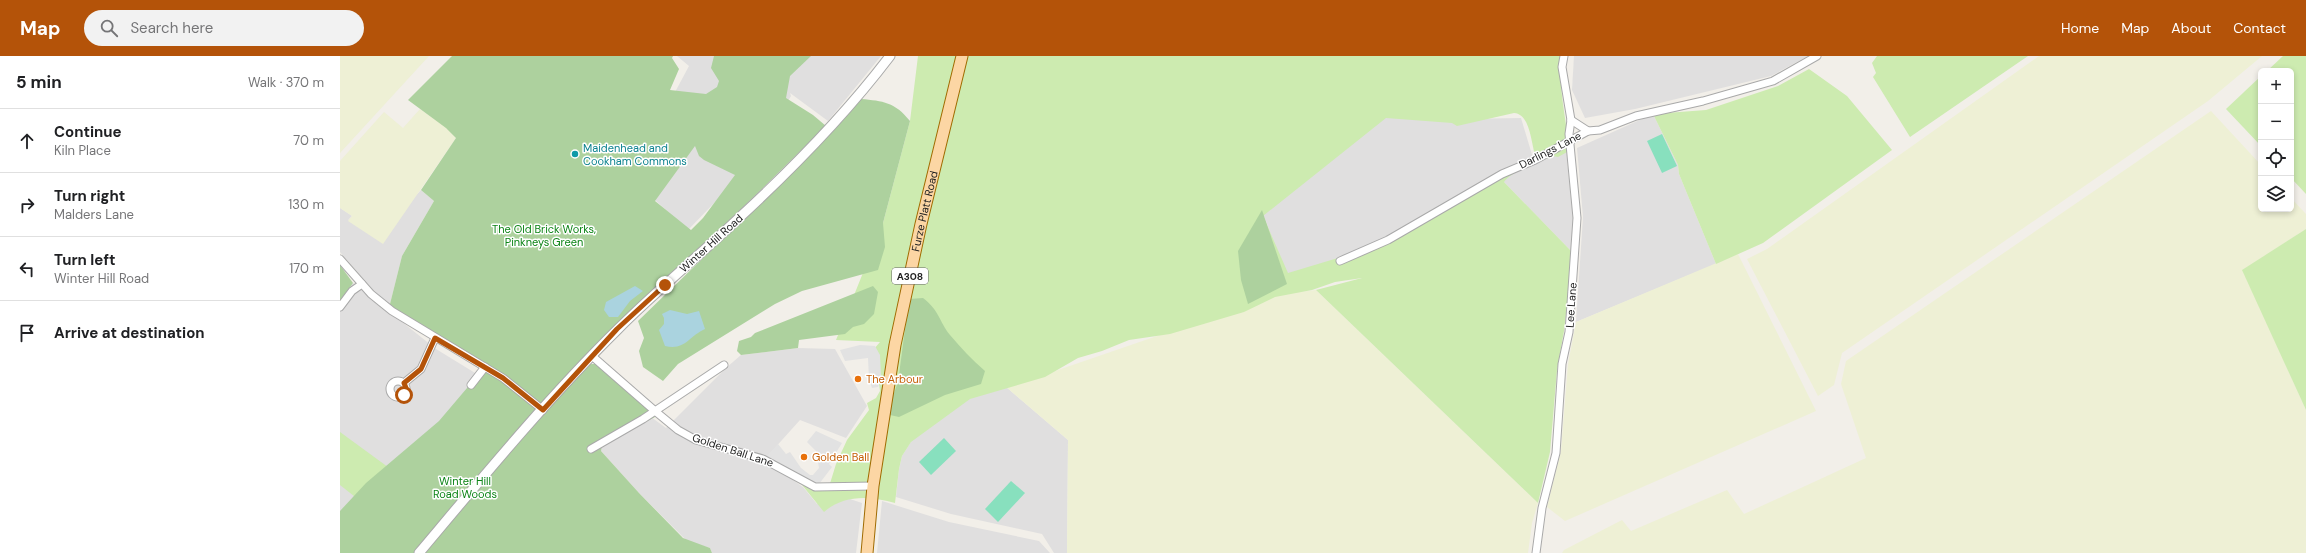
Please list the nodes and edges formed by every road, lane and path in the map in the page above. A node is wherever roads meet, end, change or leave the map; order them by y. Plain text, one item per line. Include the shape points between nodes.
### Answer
1 (890, 56) edge
2 (962, 56) edge
3 (1564, 56) edge
4 (1817, 56) edge
5 (1571, 120) junction
6 (1588, 131) junction
7 (1570, 140) junction
8 (340, 259) edge
9 (1340, 261) dead end
10 (362, 284) junction
11 (340, 308) edge
12 (435, 338) junction
13 (592, 356) junction
14 (724, 365) dead end
15 (486, 367) junction
16 (404, 383) dead end
17 (471, 385) dead end
18 (543, 410) junction
19 (655, 411) junction
20 (591, 449) dead end
21 (873, 486) junction
22 (419, 553) edge
23 (867, 553) edge
24 (1536, 553) edge

1 - 13 street, Winter Hill Road via 806,151 741,216 639,308
2 - 21 main road, Furze Platt Road / A308 via 895,345
3 - 5 street, Lee Lane via 1564,90
4 - 6 street, Darlings Lane via 1773,81 1703,102 1636,116 1600,130
5 - 6 street
5 - 7 street, Lee Lane
6 - 7 street, Darlings Lane
7 - 9 street, Darlings Lane via 1502,174 1388,240
7 - 24 street, Lee Lane via 1577,218 1569,332 1562,364 1556,453 1542,508
8 - 10 street
10 - 11 street via 352,291
10 - 12 street via 392,311
12 - 15 street
12 - 16 street via 421,369
13 - 18 street, Winter Hill Road
13 - 19 street, Golden Ball Lane
14 - 19 street
15 - 17 street
15 - 18 street
18 - 22 street, Winter Hill Road via 494,463
19 - 20 street
19 - 21 street, Golden Ball Lane via 678,430 696,440 763,459 815,487
21 - 23 main road, A308

